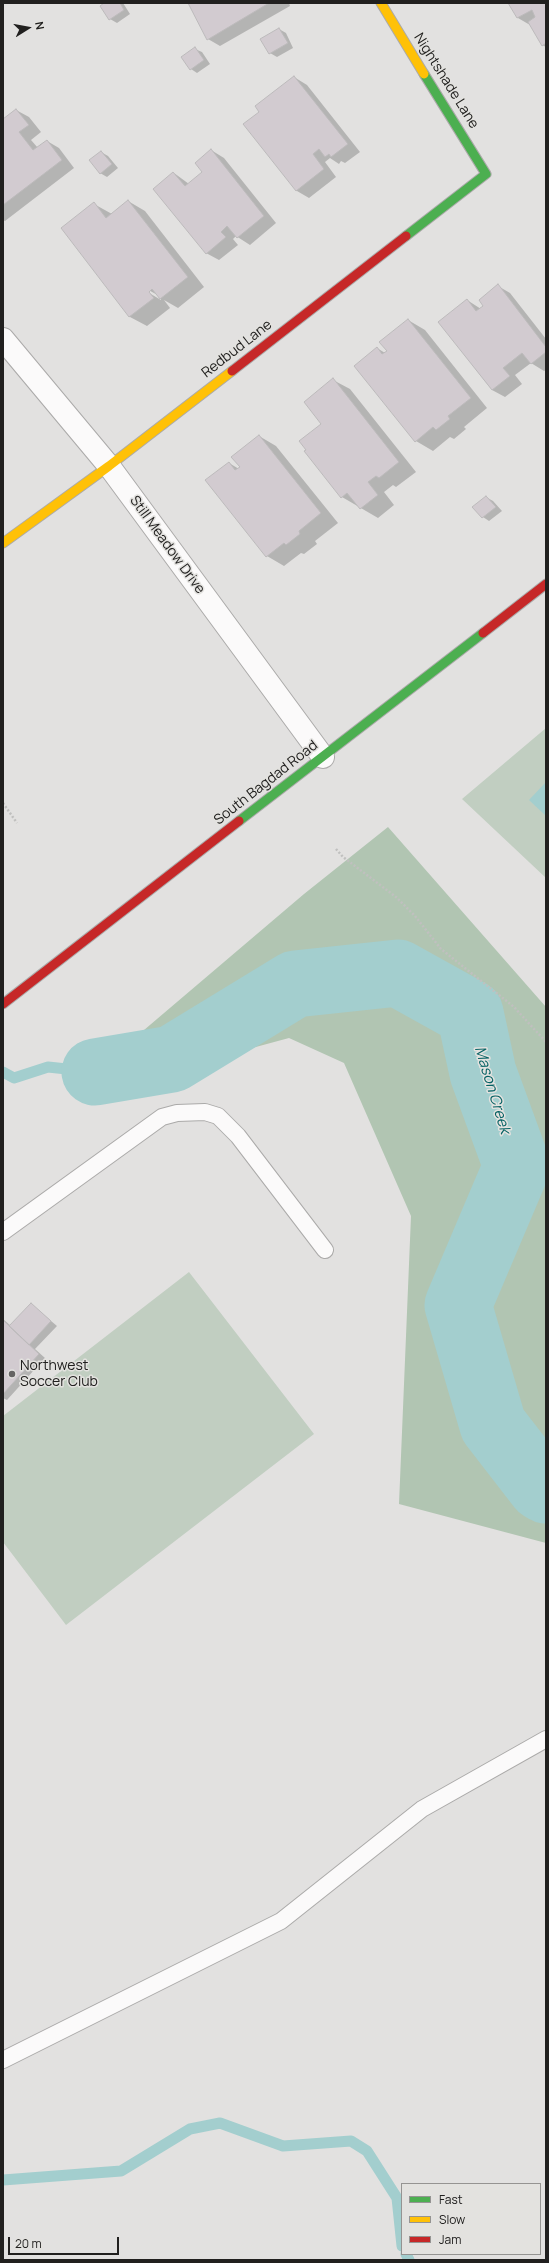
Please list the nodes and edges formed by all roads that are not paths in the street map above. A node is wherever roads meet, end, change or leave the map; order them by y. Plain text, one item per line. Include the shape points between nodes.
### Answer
1 (382, 3) edge
2 (486, 174) joint
3 (3, 339) edge
4 (109, 466) junction
5 (3, 543) edge
6 (546, 584) edge
7 (323, 757) junction
8 (3, 1004) edge
9 (3, 1232) edge
10 (325, 1250) dead end
11 (546, 1739) edge
12 (3, 2060) edge

1 - 2 street, Nightshade Lane
2 - 4 street, Redbud Lane
3 - 4 street, Still Meadow Drive
4 - 5 street, Redbud Lane
4 - 7 street, Still Meadow Drive
6 - 7 street, South Bagdad Road
7 - 8 street, South Bagdad Road
9 - 10 lane via 162,1118 176,1113 205,1112 218,1116 238,1136
11 - 12 lane via 422,1809 281,1921

